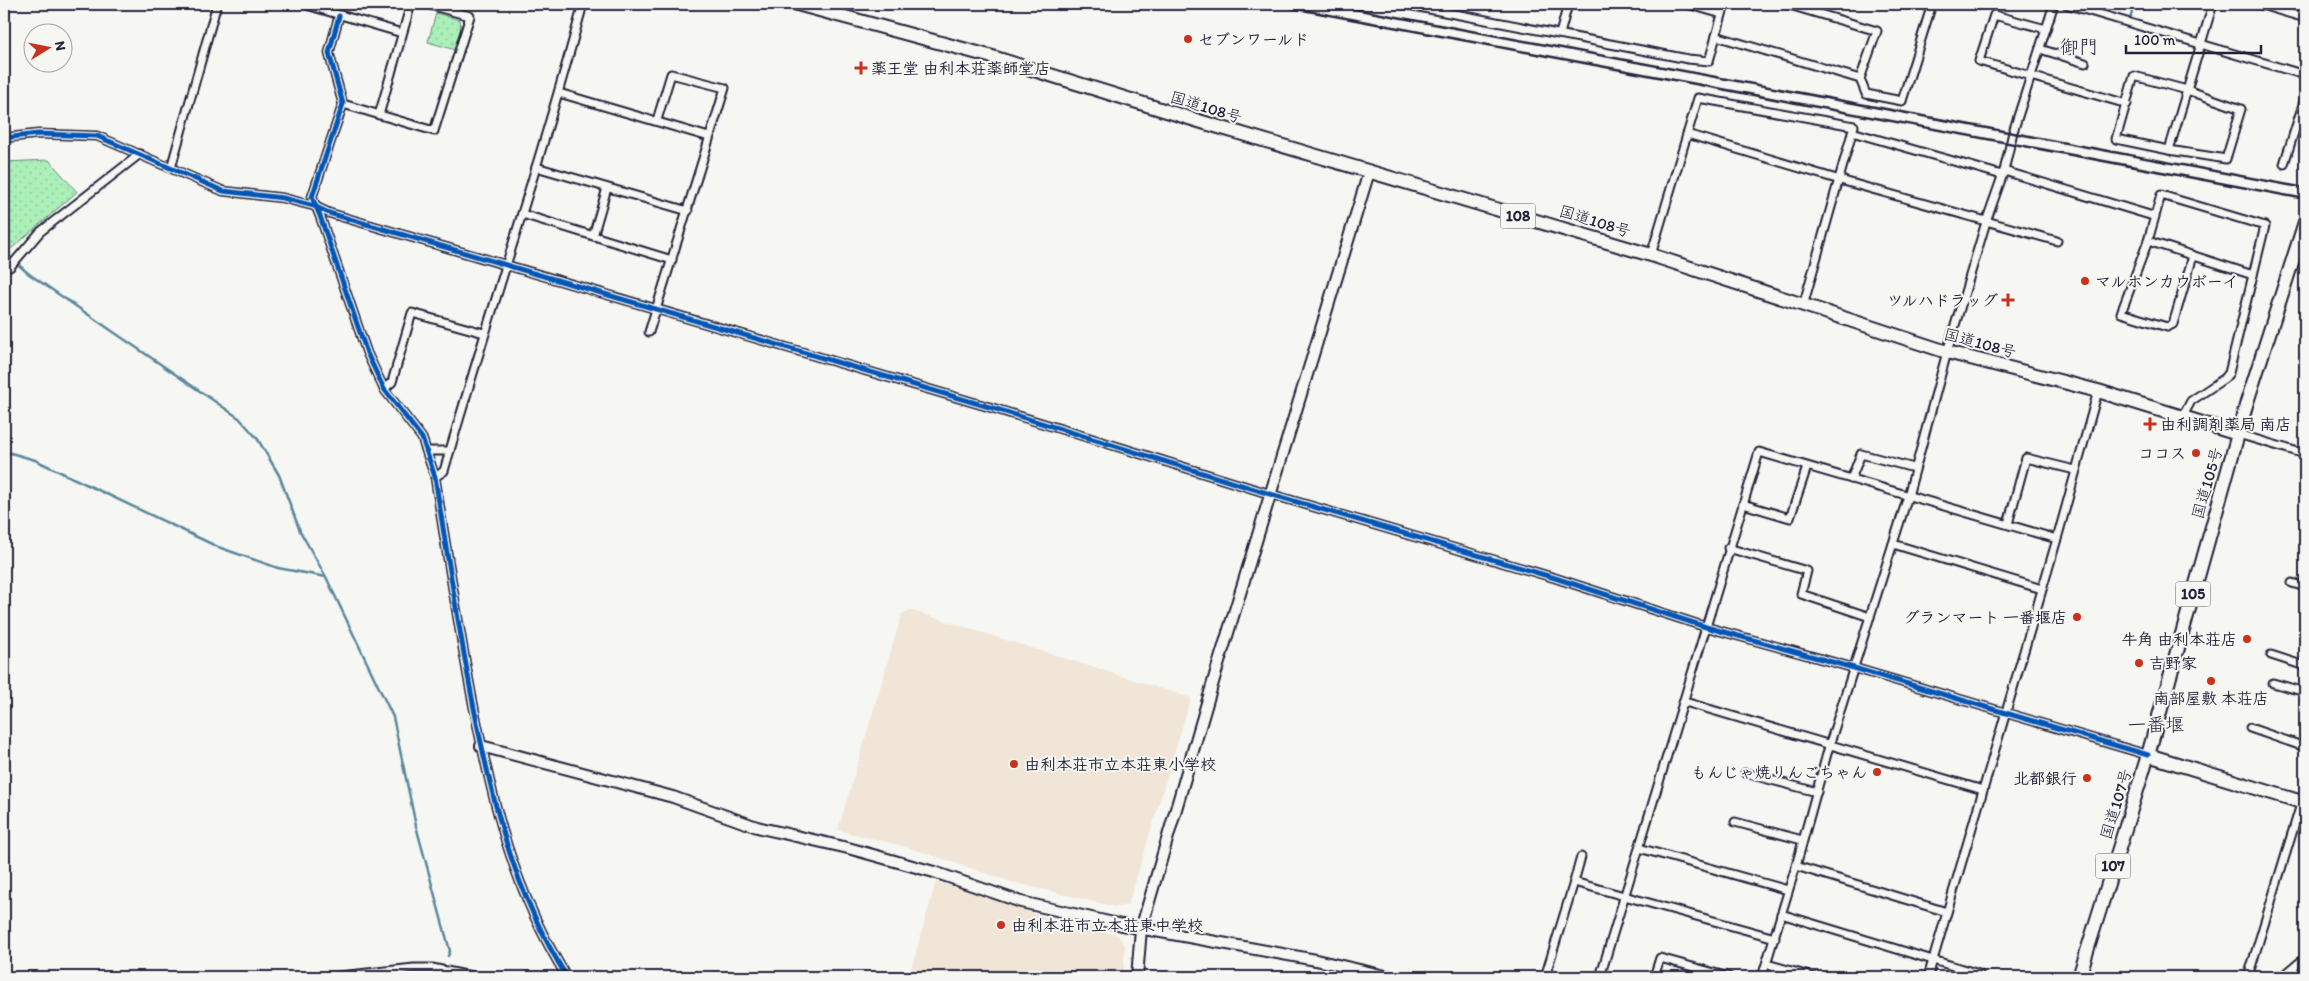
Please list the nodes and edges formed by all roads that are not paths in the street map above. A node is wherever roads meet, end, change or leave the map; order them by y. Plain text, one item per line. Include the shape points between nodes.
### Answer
1 (217, 4) edge
2 (303, 4) edge
3 (411, 4) edge
4 (426, 4) edge
5 (583, 4) edge
6 (797, 4) edge
7 (1403, 4) edge
8 (1568, 4) edge
9 (1687, 4) edge
10 (1725, 4) edge
11 (1786, 4) edge
12 (1932, 4) edge
13 (2054, 4) edge
14 (2066, 4) edge
15 (2213, 4) edge
16 (2258, 4) edge
17 (2268, 5) edge
18 (451, 7) edge
19 (1722, 14) junction
20 (339, 16) junction
21 (2305, 18) edge
22 (2046, 29) junction
23 (402, 33) junction
24 (1560, 34) junction
25 (1716, 36) junction
26 (2201, 42) junction
27 (2040, 49) junction
28 (2085, 63) dead end
29 (2305, 75) edge
30 (2031, 77) junction
31 (1860, 79) junction
32 (2187, 90) junction
33 (559, 93) junction
34 (2305, 98) edge
35 (343, 104) junction
36 (2126, 104) junction
37 (379, 114) junction
38 (657, 120) junction
39 (1852, 132) junction
40 (1687, 134) junction
41 (710, 137) junction
42 (4, 138) edge
43 (2169, 150) junction
44 (140, 154) junction
45 (2284, 164) dead end
46 (172, 168) junction
47 (536, 168) junction
48 (1369, 172) junction
49 (2003, 173) junction
50 (1840, 180) junction
51 (607, 188) junction
52 (314, 206) junction
53 (688, 211) junction
54 (522, 214) junction
55 (2153, 216) junction
56 (1986, 222) junction
57 (2305, 222) edge
58 (593, 236) junction
59 (2058, 241) dead end
60 (2148, 242) junction
61 (1651, 255) junction
62 (2193, 256) junction
63 (672, 260) junction
64 (10, 267) dead end
65 (505, 267) junction
66 (2252, 274) junction
67 (1803, 306) junction
68 (657, 310) junction
69 (649, 332) dead end
70 (484, 333) junction
71 (1947, 352) junction
72 (384, 389) junction
73 (2098, 391) junction
74 (2182, 418) junction
75 (2238, 434) junction
76 (427, 451) junction
77 (450, 451) junction
78 (2305, 454) edge
79 (1808, 467) junction
80 (1914, 468) junction
81 (2075, 470) junction
82 (435, 477) junction
83 (1851, 480) junction
84 (1270, 494) junction
85 (1908, 496) junction
86 (1743, 504) junction
87 (2008, 524) junction
88 (2057, 539) junction
89 (1893, 544) junction
90 (1728, 548) junction
91 (2292, 583) dead end
92 (2305, 587) edge
93 (2042, 589) junction
94 (1870, 617) junction
95 (1706, 627) junction
96 (2271, 655) dead end
97 (2305, 666) edge
98 (1854, 668) junction
99 (2274, 683) dead end
100 (2305, 692) edge
101 (1685, 702) junction
102 (2004, 713) junction
103 (2250, 728) dead end
104 (1830, 743) junction
105 (481, 746) junction
106 (2305, 747) edge
107 (2148, 755) junction
108 (1745, 772) dead end
109 (1983, 790) junction
110 (1817, 792) junction
111 (2304, 799) edge
112 (1734, 822) dead end
113 (1802, 840) junction
114 (1639, 848) junction
115 (1581, 857) dead end
116 (1796, 866) junction
117 (1574, 882) junction
118 (1788, 890) junction
119 (1625, 896) junction
120 (1947, 912) junction
121 (1781, 914) junction
122 (1141, 929) junction
123 (1774, 938) junction
124 (2305, 958) edge
125 (1933, 961) junction
126 (1767, 964) junction
127 (330, 977) edge
128 (476, 977) edge
129 (567, 977) edge
130 (1137, 977) edge
131 (1390, 977) edge
132 (1545, 977) edge
133 (1600, 977) edge
134 (1654, 977) edge
135 (1729, 977) edge
136 (1762, 977) edge
137 (1814, 977) edge
138 (1928, 977) edge
139 (1978, 977) edge
140 (2079, 977) edge
141 (2248, 977) edge
142 (2282, 977) edge

1 - 46 street
2 - 20 street
3 - 23 street
4 - 18 street
5 - 33 street
6 - 48 highway, 国道108号 / 108 via 989,56
7 - 24 street
8 - 24 street
9 - 19 street
10 - 19 street
11 - 31 street via 1877,31
12 - 31 street via 1902,102 1866,94
13 - 22 street
14 - 26 street
15 - 26 street
16 - 17 street
17 - 21 street
18 - 37 street via 470,16 434,131
19 - 25 street
20 - 23 street
20 - 35 street via 328,53
22 - 27 street
22 - 30 street via 1994,15 1979,61
23 - 37 street
24 - 25 street via 1688,59 1709,60
25 - 31 street
26 - 29 street
26 - 32 street
27 - 28 street
27 - 30 street
30 - 36 street
30 - 49 street
32 - 36 street via 2134,76
32 - 43 street
32 - 43 street via 2241,109 2226,159
33 - 38 street
33 - 47 street
34 - 45 street
35 - 37 street
35 - 52 street via 312,197
36 - 43 street via 2116,139
38 - 41 street
38 - 41 street via 671,74 725,88
39 - 40 street via 1854,126 1698,98
39 - 49 street
39 - 50 street
40 - 50 street
40 - 61 street
41 - 53 street
42 - 44 street via 38,134 97,136
44 - 46 street
44 - 64 street via 40,232
46 - 52 street via 222,190 283,198
47 - 51 street
47 - 54 street
48 - 61 highway, 国道108号 / 108
48 - 84 street
49 - 55 street
49 - 56 street
50 - 56 street
50 - 67 street
51 - 53 street
51 - 58 street
52 - 65 street
52 - 72 street via 367,353
53 - 63 street
54 - 58 street
54 - 65 street
55 - 60 street
55 - 66 street via 2161,195 2265,226
56 - 59 street
56 - 71 street
57 - 75 highway, 国道105号 / 105
58 - 63 street
60 - 62 street
60 - 62 street via 2121,313 2167,327 2173,324
61 - 67 highway, 国道108号 / 108
62 - 66 street
63 - 68 street
65 - 68 street
65 - 70 street
66 - 74 street via 2229,373 2191,401
67 - 71 highway, 国道108号 / 108
68 - 69 street
68 - 84 street via 968,400
70 - 72 street via 412,313 392,382
70 - 77 street
71 - 73 highway, 国道108号 / 108
71 - 80 street
72 - 76 street via 414,426
73 - 74 highway, 国道108号 / 108
73 - 81 street
74 - 75 highway, 国道108号 / 108
75 - 78 street
75 - 107 highway, 国道105号 / 105
76 - 77 street
76 - 82 street
77 - 82 street via 444,471
79 - 83 street
79 - 86 street via 1790,518
79 - 86 street via 1759,452
80 - 83 street via 1861,454
80 - 85 street
81 - 87 street via 2026,458
81 - 88 street
82 - 105 street
83 - 85 street
84 - 95 street via 1555,578
84 - 122 street
85 - 87 street
85 - 89 street
86 - 90 street
87 - 88 street
88 - 93 street
89 - 93 street
89 - 94 street
90 - 94 street via 1806,571 1801,594
90 - 95 street
91 - 92 street
93 - 102 street
94 - 98 street
95 - 98 street
95 - 101 street
96 - 97 street
98 - 102 street
98 - 104 street
99 - 100 street
101 - 104 street
101 - 114 street
102 - 107 street
102 - 109 street
103 - 106 street
104 - 109 street
104 - 110 street
105 - 122 street via 673,797 757,827 934,872 1021,902
105 - 129 street via 510,859 528,906
107 - 111 highway
107 - 140 highway, 国道107号 / 107
108 - 110 street
109 - 120 street
110 - 113 street
111 - 141 street
112 - 113 street
113 - 116 street
114 - 118 street
114 - 119 street
115 - 117 street
116 - 118 street
116 - 120 street
117 - 119 street
117 - 132 street
118 - 121 street
119 - 123 street
119 - 133 street
120 - 125 street
121 - 123 street
121 - 125 street
122 - 130 street
122 - 131 street via 1316,960
123 - 126 street
124 - 142 street
125 - 138 street
125 - 139 street via 1979,974
126 - 136 street
126 - 137 street
127 - 128 street via 414,968 432,968
134 - 135 street via 1660,958

